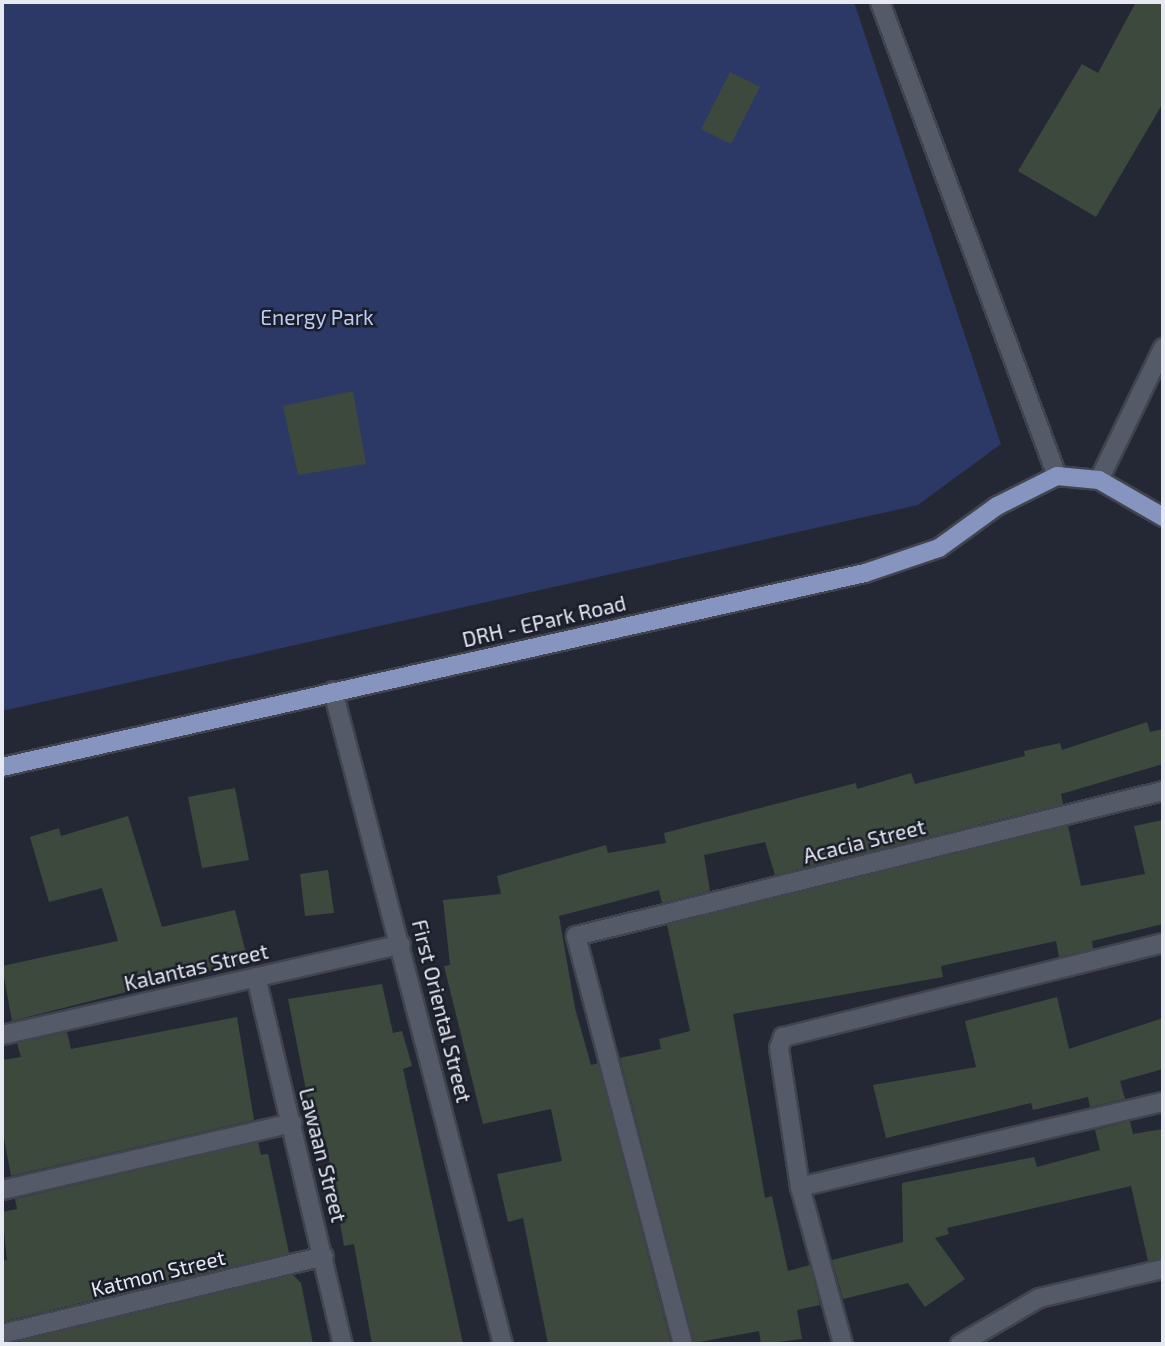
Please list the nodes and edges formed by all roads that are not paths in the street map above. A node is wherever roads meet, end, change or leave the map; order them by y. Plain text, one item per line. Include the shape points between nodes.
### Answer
1 (880, 2) edge
2 (1163, 348) edge
3 (1057, 476) junction
4 (1099, 480) junction
5 (1163, 517) edge
6 (333, 691) junction
7 (2, 767) edge
8 (1163, 791) edge
9 (1163, 943) edge
10 (401, 944) junction
11 (256, 977) junction
12 (2, 1035) edge
13 (1163, 1102) edge
14 (292, 1123) junction
15 (800, 1187) junction
16 (2, 1190) edge
17 (324, 1255) junction
18 (1163, 1269) edge
19 (2, 1334) edge
20 (343, 1344) edge
21 (503, 1344) edge
22 (683, 1344) edge
23 (843, 1344) edge
24 (960, 1344) edge

1 - 3 street
2 - 4 street
3 - 4 main road, DRH - EPark Road
3 - 6 main road, DRH - EPark Road via 912,560
4 - 5 main road, DRH - EPark Road
6 - 7 main road, DRH - EPark Road
6 - 10 street, First Oriental Street
8 - 22 street, Acacia Street via 576,936
9 - 15 street via 783,1037 779,1048
10 - 11 street, Kalantas Street
10 - 21 street, First Oriental Street
11 - 12 street, Kalantas Street
11 - 14 street, Lawaan Street
13 - 15 street
14 - 16 street
14 - 17 street, Lawaan Street
15 - 23 street
17 - 19 street, Katmon Street
17 - 20 street, Lawaan Street
18 - 24 street via 1039,1298

